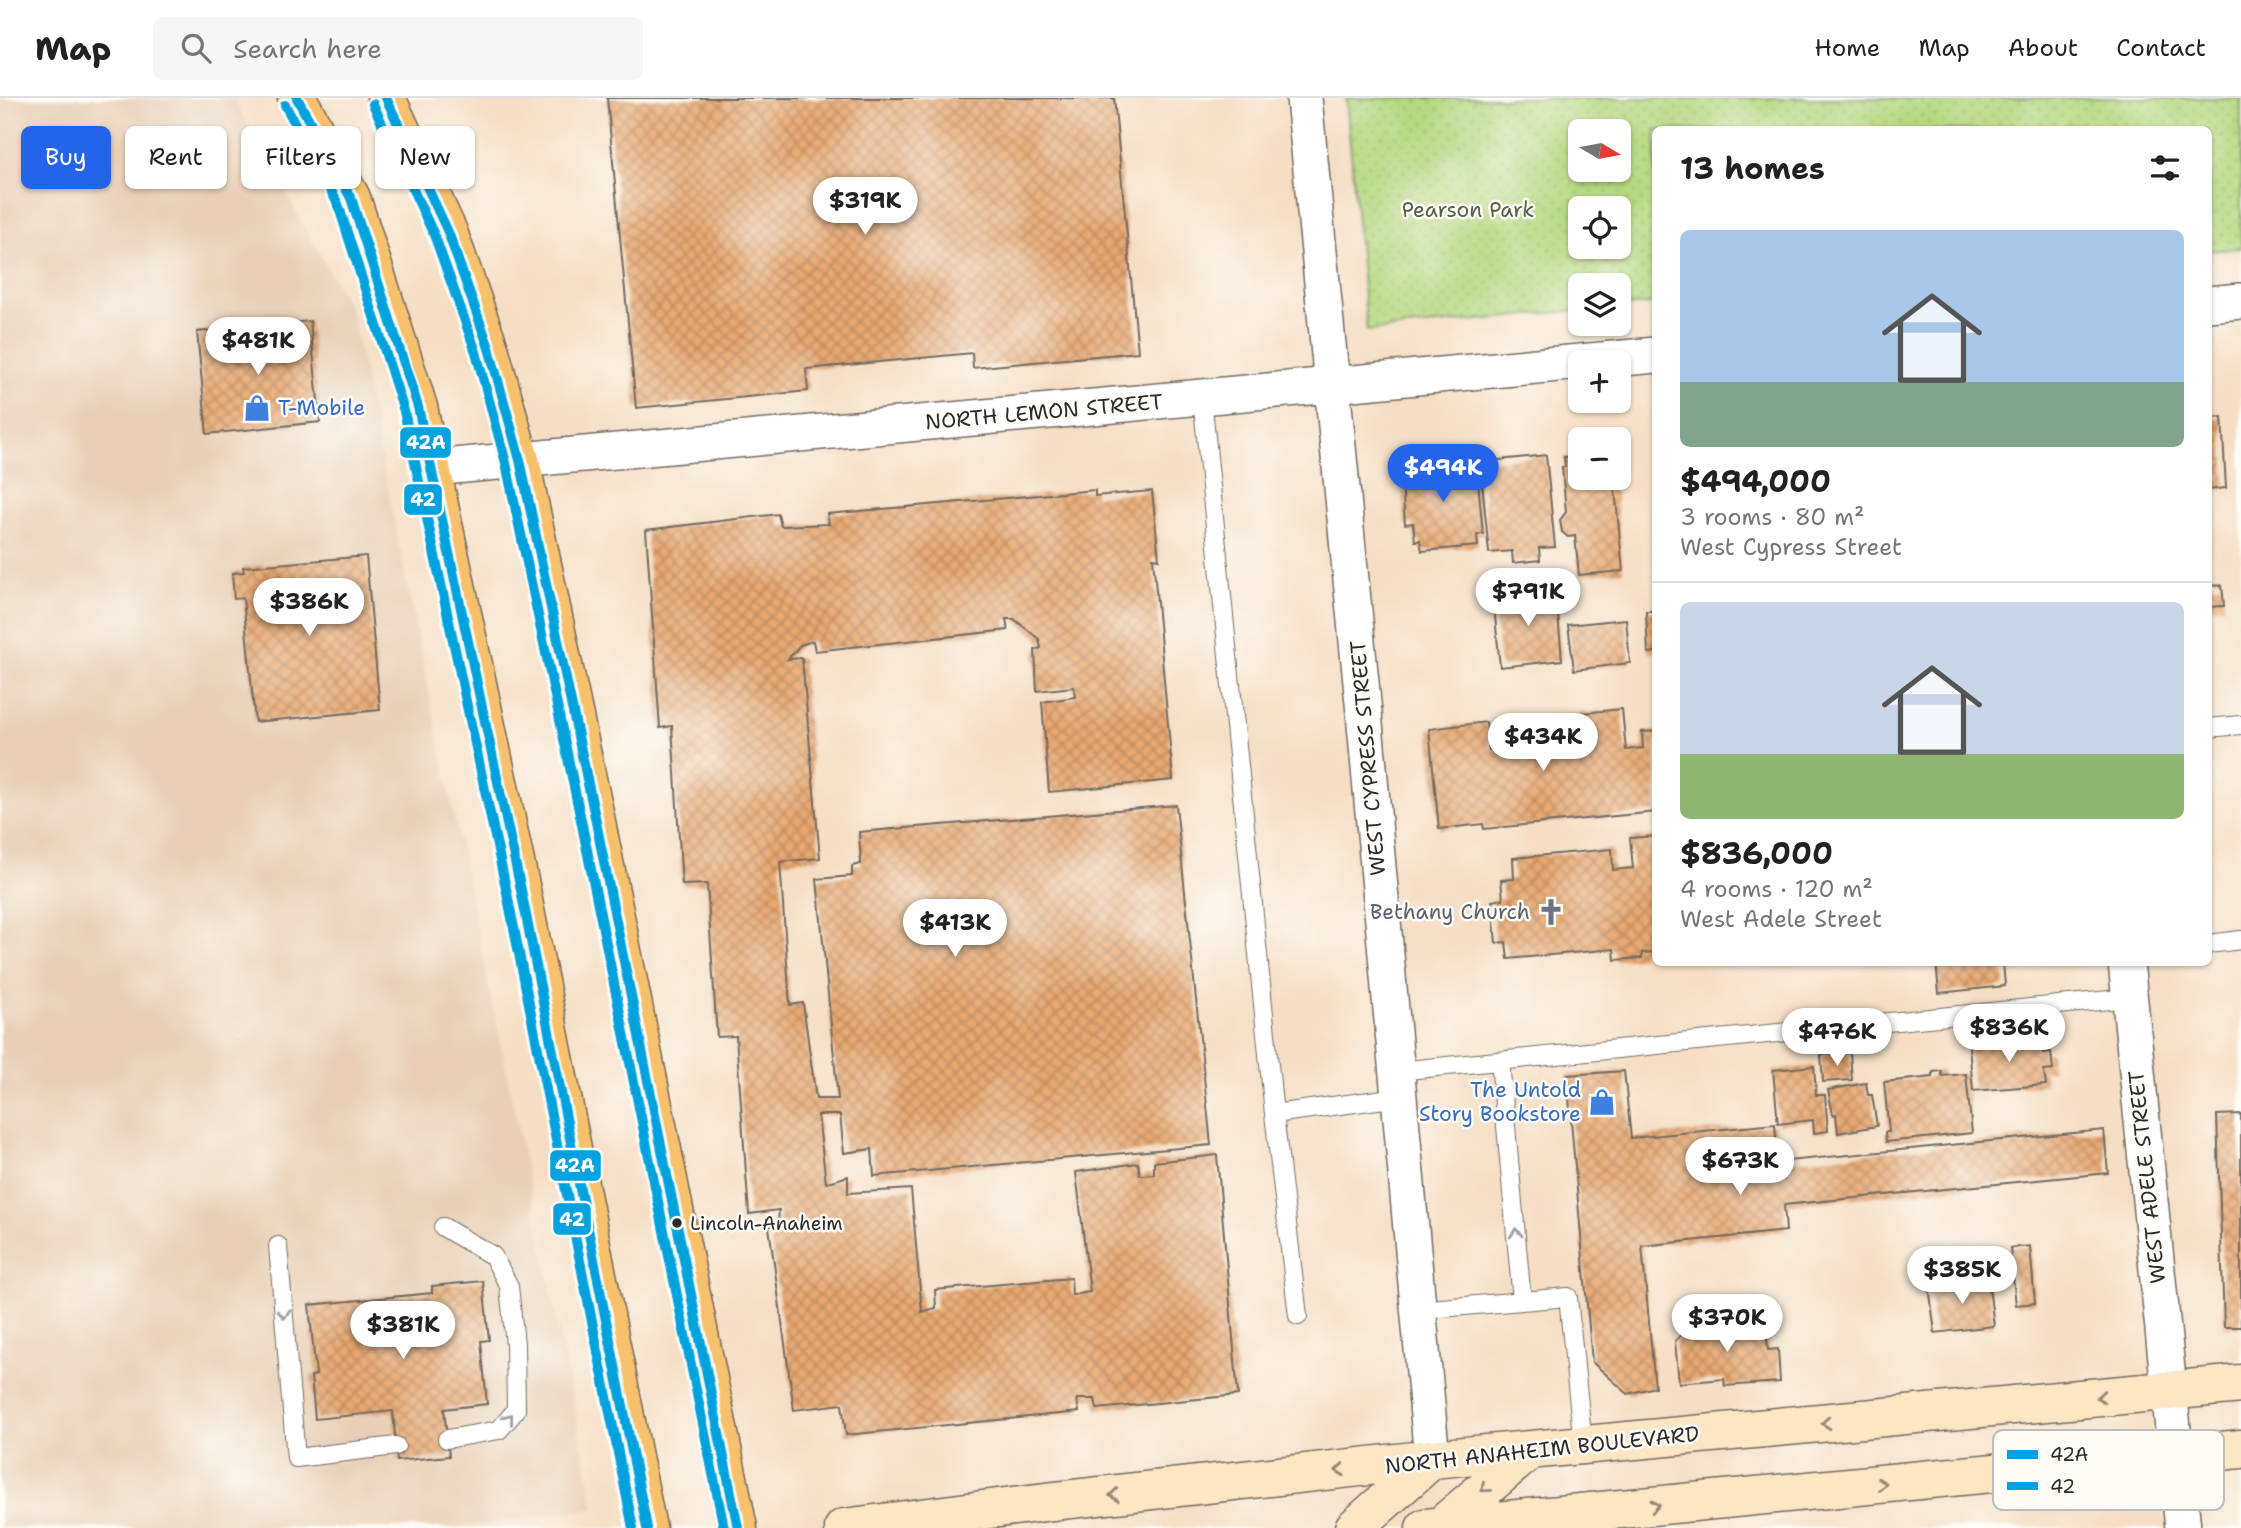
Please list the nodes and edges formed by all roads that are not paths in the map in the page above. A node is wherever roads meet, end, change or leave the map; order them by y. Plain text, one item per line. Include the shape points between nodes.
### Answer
1 (297, 98) edge
2 (386, 98) edge
3 (1304, 98) edge
4 (2241, 301) edge
5 (2212, 304) edge
6 (1652, 355) edge
7 (1333, 385) junction
8 (1202, 397) junction
9 (520, 460) junction
10 (432, 468) junction
11 (2241, 725) edge
12 (2212, 728) edge
13 (2241, 940) edge
14 (2212, 944) edge
15 (2126, 966) edge
16 (2129, 998) junction
17 (1500, 1061) junction
18 (1398, 1084) junction
19 (1274, 1114) junction
20 (443, 1227) dead end
21 (278, 1246) dead end
22 (1522, 1301) junction
23 (1419, 1310) junction
24 (1298, 1316) dead end
25 (2241, 1384) edge
26 (2169, 1391) junction
27 (2173, 1430) edge
28 (447, 1439) dead end
29 (1583, 1445) junction
30 (396, 1446) dead end
31 (1530, 1450) junction
32 (1432, 1459) junction
33 (1993, 1473) edge
34 (2181, 1510) edge
35 (1436, 1527) edge
36 (647, 1528) edge
37 (738, 1528) edge
38 (844, 1528) edge
39 (1354, 1528) edge
40 (2183, 1528) edge

1 - 10 main road via 351,198 418,407
2 - 9 main road via 448,232 489,348
3 - 7 street, WEST CYPRESS STREET
4 - 5 street
6 - 7 street, NORTH LEMON STREET
7 - 8 street, NORTH LEMON STREET
7 - 18 street, WEST CYPRESS STREET
8 - 9 street, NORTH LEMON STREET
8 - 19 lane
9 - 10 street, NORTH LEMON STREET
9 - 37 main road
10 - 36 main road via 522,890
11 - 12 lane
13 - 14 lane
15 - 16 street, WEST ADELE STREET
16 - 17 lane
16 - 26 street, WEST ADELE STREET
17 - 18 lane
22 -> 17 lane
18 - 19 lane
18 - 23 street, WEST CYPRESS STREET
19 - 24 lane
28 -> 20 lane via 499,1430 516,1410 515,1344 509,1286 493,1256
21 -> 30 lane via 296,1458
22 - 23 lane
22 - 29 lane via 1568,1297
23 - 32 street, WEST CYPRESS STREET
25 - 26 main road, NORTH ANAHEIM BOULEVARD
26 - 27 street, WEST ADELE STREET
26 -> 29 main road, NORTH ANAHEIM BOULEVARD
29 - 31 main road, NORTH ANAHEIM BOULEVARD
31 - 32 main road, NORTH ANAHEIM BOULEVARD
31 -> 35 main road
32 -> 38 main road, NORTH ANAHEIM BOULEVARD
32 - 39 main road
35 -> 33 main road
34 - 40 street, WEST ADELE STREET

